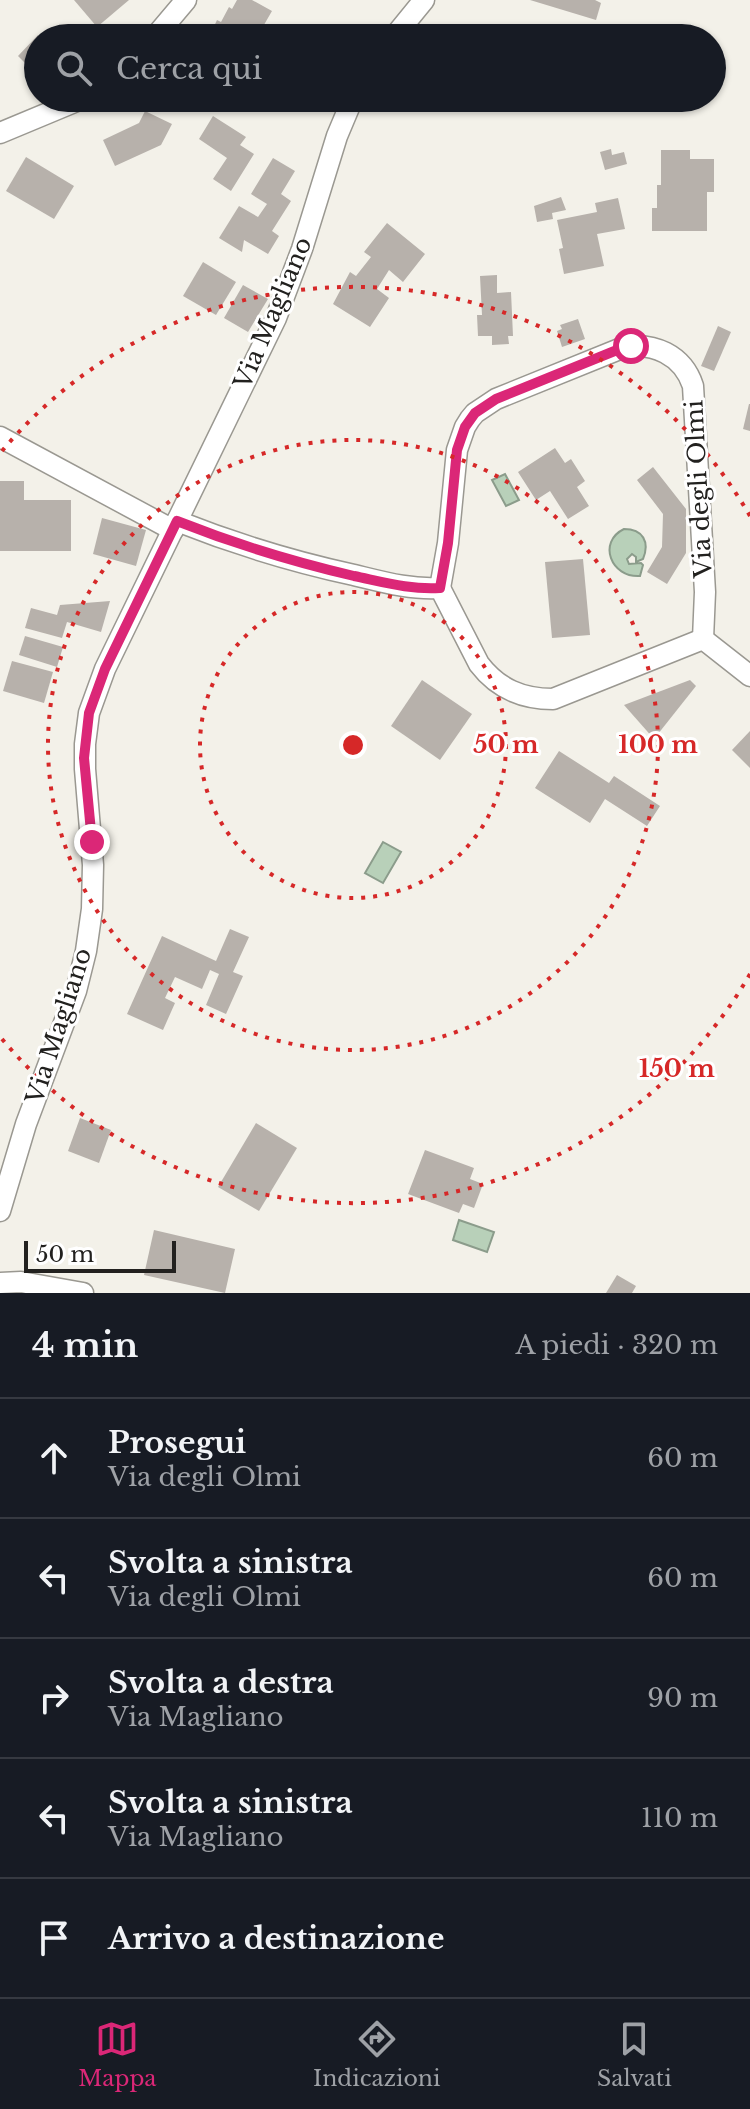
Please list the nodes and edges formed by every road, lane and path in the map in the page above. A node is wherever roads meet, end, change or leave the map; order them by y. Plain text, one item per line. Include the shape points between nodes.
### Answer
1 (186, 0) edge
2 (424, 0) edge
3 (166, 24) edge
4 (404, 24) edge
5 (50, 112) edge
6 (347, 112) edge
7 (0, 133) edge
8 (0, 437) edge
9 (175, 525) junction
10 (440, 588) junction
11 (703, 639) junction
12 (750, 676) edge
13 (0, 1211) edge
14 (0, 1283) edge
15 (83, 1293) edge

1 - 3 street
2 - 4 street
5 - 7 street
6 - 9 street, Via Magliano via 287,292
8 - 9 street
9 - 10 street via 322,568 410,588
9 - 13 street, Via Magliano via 89,713 84,758 93,865 90,931 76,991
10 - 11 street via 487,675 526,697 553,699
10 - 11 street, Via degli Olmi via 457,450 475,413 496,399 622,348 653,348 681,364 693,386
11 - 12 street
14 - 15 street

